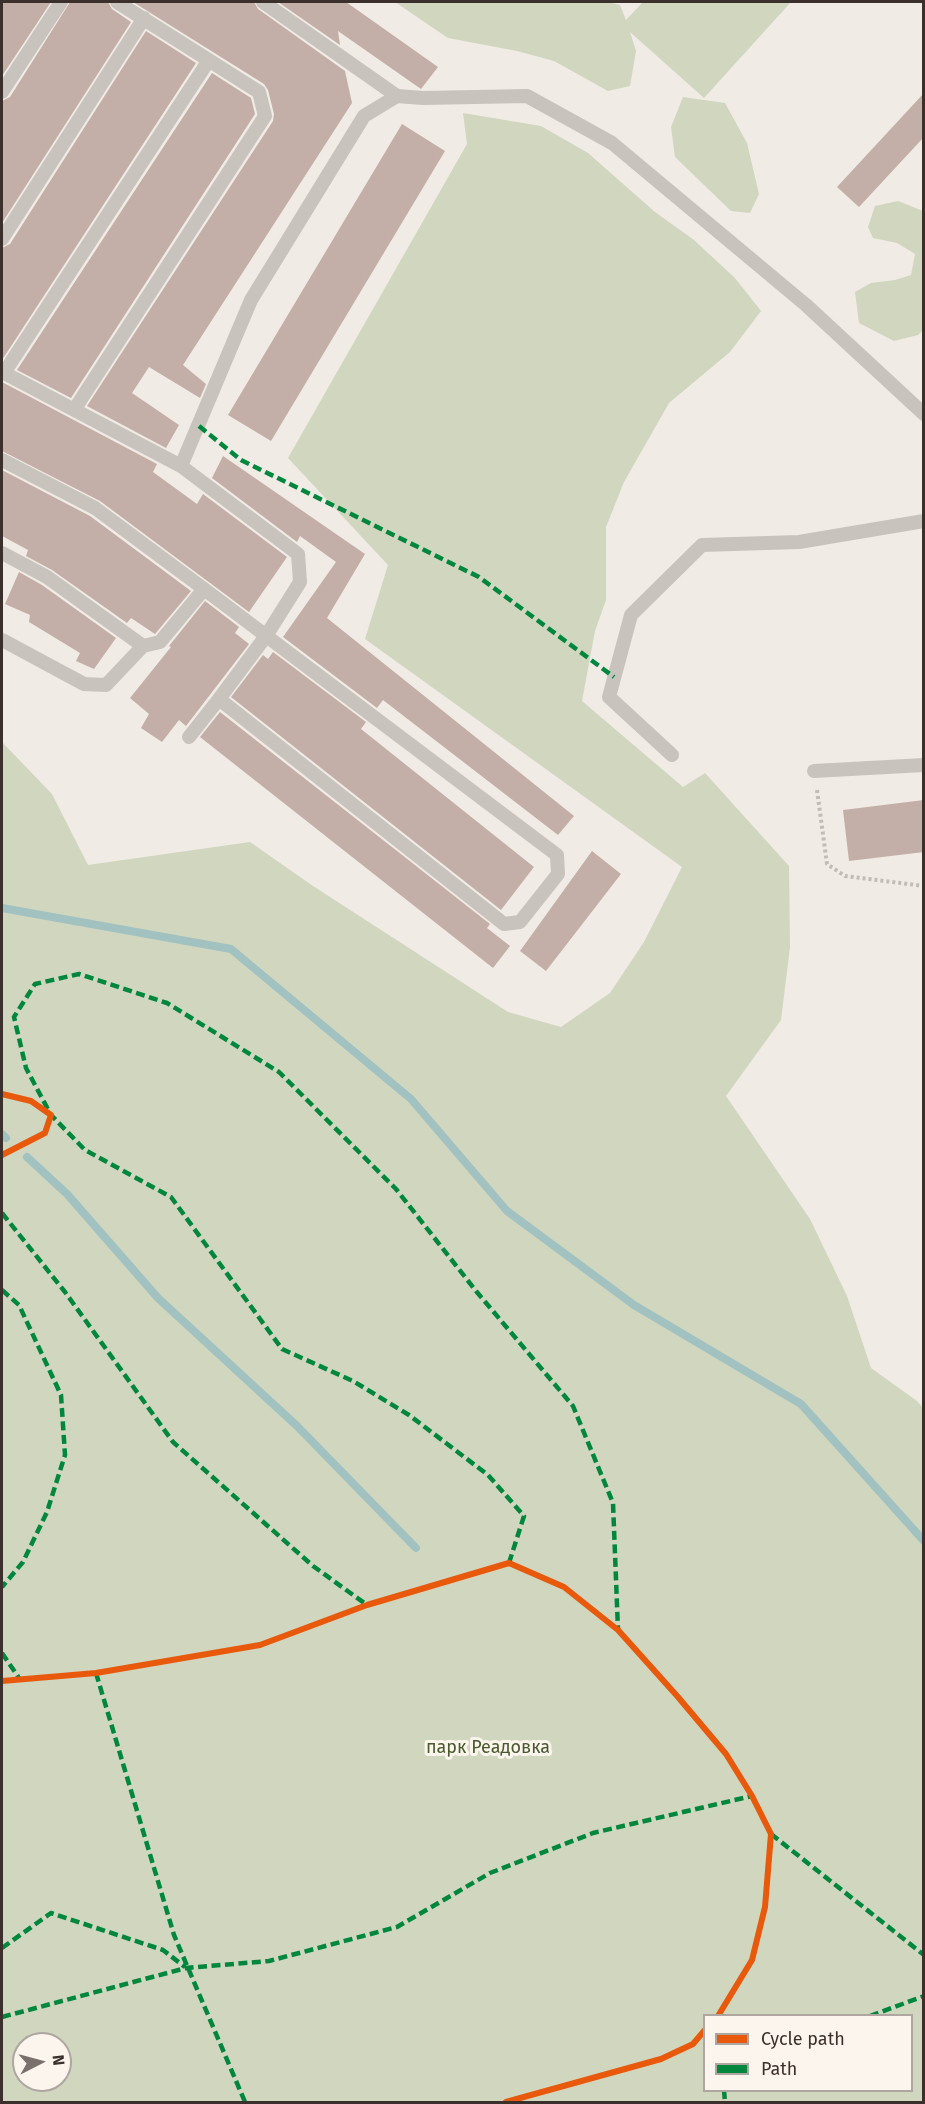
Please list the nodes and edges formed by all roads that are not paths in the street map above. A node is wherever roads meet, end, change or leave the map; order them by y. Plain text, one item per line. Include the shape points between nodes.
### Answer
1 (61, 2) edge
2 (117, 2) edge
3 (263, 2) edge
4 (144, 18) junction
5 (209, 60) junction
6 (2, 92) edge
7 (398, 96) junction
8 (2, 239) edge
9 (3, 373) edge
10 (74, 410) junction
11 (924, 414) edge
12 (2, 460) edge
13 (181, 466) junction
14 (924, 521) edge
15 (2, 553) edge
16 (204, 589) junction
17 (267, 636) junction
18 (2, 640) edge
19 (143, 646) junction
20 (219, 699) junction
21 (189, 737) dead end
22 (672, 755) dead end
23 (924, 765) edge
24 (814, 771) road end

1 - 6 lane
2 - 4 lane
3 - 7 lane
4 - 5 lane
4 - 8 lane
5 - 9 lane
5 - 10 lane via 259,92 265,116
7 - 11 lane via 527,96 612,143 806,305
7 - 13 lane via 364,116 251,300
9 - 10 lane
10 - 13 lane
12 - 16 lane via 95,508
13 - 17 lane via 298,554 300,582
14 - 22 lane via 799,542 702,545 631,615 609,697
15 - 19 lane via 47,577
16 - 17 lane
16 - 19 lane via 160,642
17 - 20 lane
17 - 20 lane via 557,855 558,874 520,922 504,924
18 - 19 lane via 84,684 106,685
20 - 21 lane
23 - 24 lane

